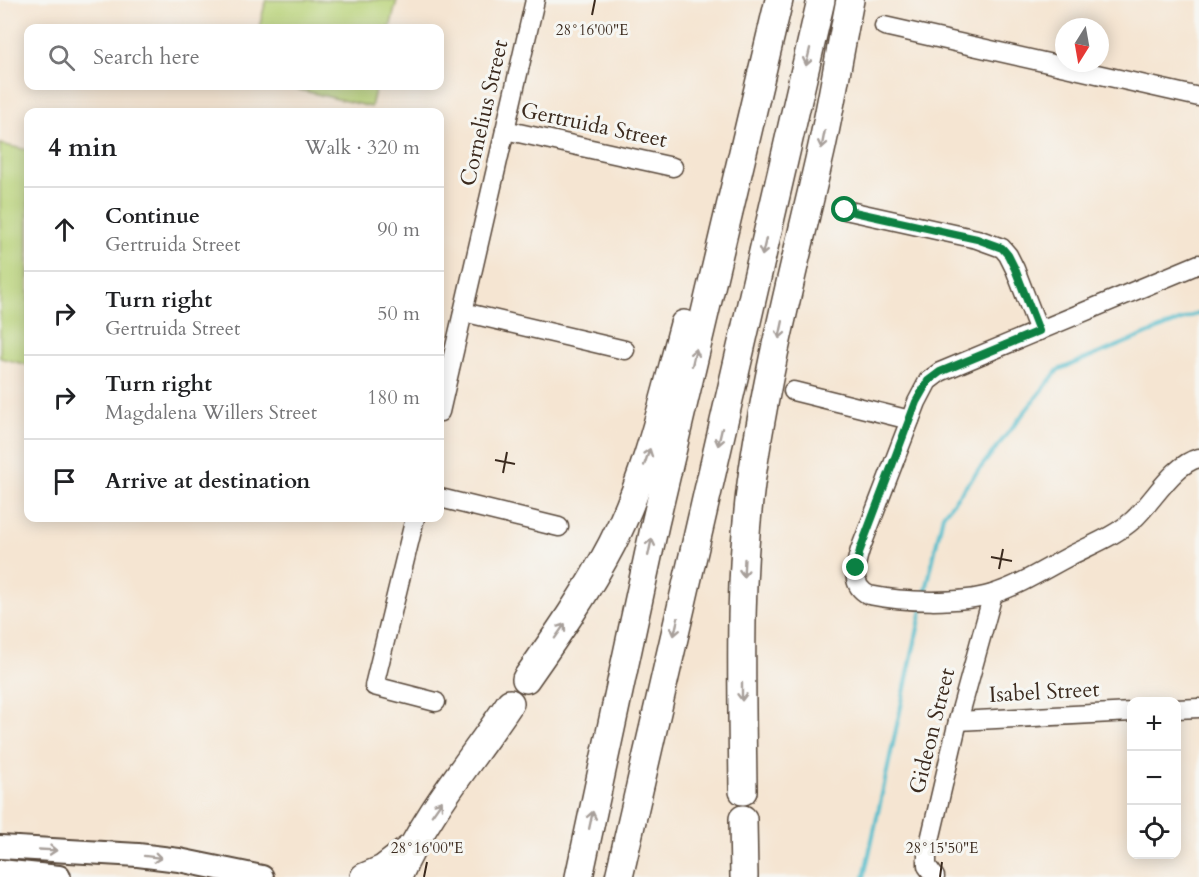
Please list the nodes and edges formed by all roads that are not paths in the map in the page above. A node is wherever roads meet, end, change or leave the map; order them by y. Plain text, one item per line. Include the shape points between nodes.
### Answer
1 (535, 0) edge
2 (773, 0) edge
3 (779, 0) edge
4 (821, 0) edge
5 (850, 0) edge
6 (884, 26) dead end
7 (1199, 97) edge
8 (505, 130) junction
9 (673, 167) dead end
10 (845, 210) dead end
11 (1199, 264) edge
12 (463, 312) junction
13 (1039, 331) junction
14 (625, 350) dead end
15 (793, 391) dead end
16 (444, 395) edge
17 (910, 420) junction
18 (1199, 458) edge
19 (444, 499) edge
20 (414, 522) edge
21 (558, 527) dead end
22 (993, 594) junction
23 (526, 679) dead end
24 (436, 702) dead end
25 (510, 703) dead end
26 (1199, 708) edge
27 (1181, 709) edge
28 (1127, 712) edge
29 (958, 721) junction
30 (743, 791) dead end
31 (744, 819) dead end
32 (414, 844) junction
33 (0, 848) edge
34 (0, 871) edge
35 (59, 877) edge
36 (262, 877) edge
37 (364, 877) edge
38 (398, 877) edge
39 (579, 877) edge
40 (618, 877) edge
41 (744, 877) edge
42 (935, 877) edge

1 - 8 street, Cornelius Street
23 -> 2 highway via 568,619 612,544 634,493 652,443
39 -> 3 highway via 655,524
4 -> 40 highway
5 -> 30 highway via 752,482 742,601
6 - 7 street
8 - 9 street, Gertruida Street
8 - 12 street, Cornelius Street
10 - 13 street via 1002,248 1015,269
11 - 13 street
12 - 14 street
12 - 16 street, Cornelius Street
13 - 17 street via 934,376 921,392
15 - 17 street
17 - 22 street via 858,558 856,580 860,589 885,598 912,600
18 - 22 street via 1176,472 1144,510 1122,528
19 - 21 street
20 - 24 street via 374,686
22 - 29 street, Gideon Street
32 -> 25 highway
26 - 27 street
28 - 29 street, Isabel Street
29 - 42 street, Gideon Street via 927,853 927,866
31 - 41 highway
32 - 37 highway via 383,869
32 - 38 highway
33 -> 36 main road via 138,855
34 - 35 main road

